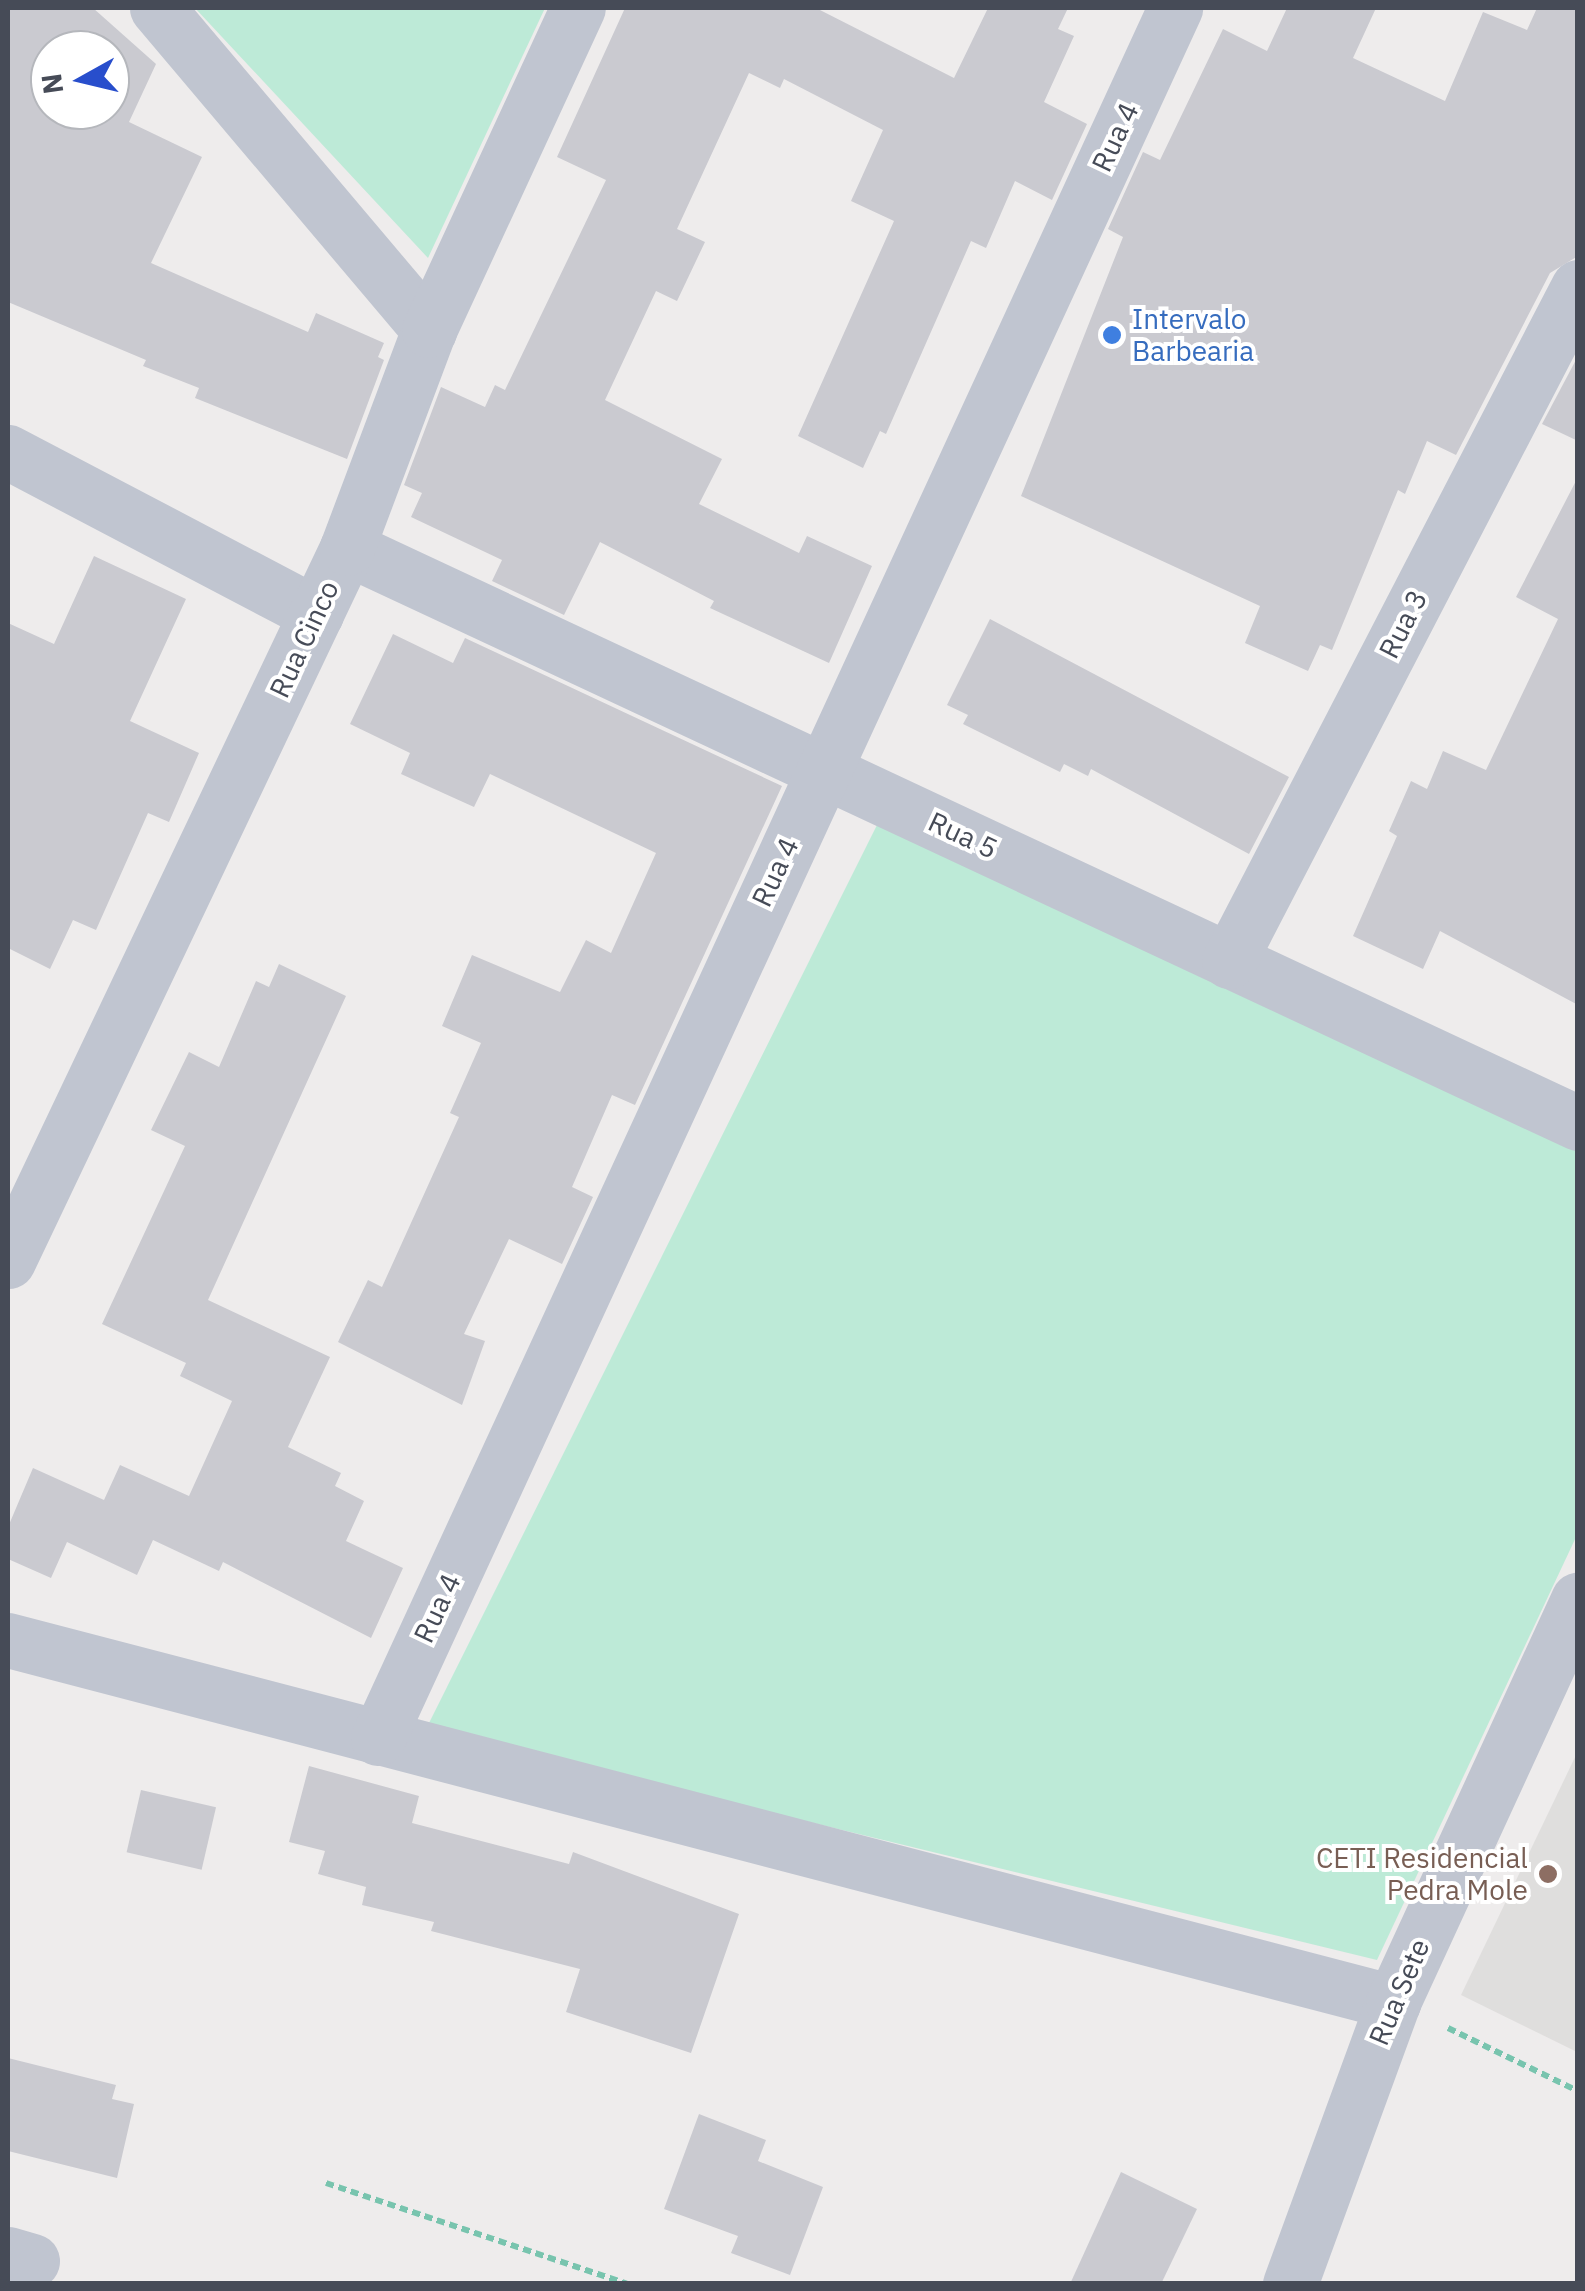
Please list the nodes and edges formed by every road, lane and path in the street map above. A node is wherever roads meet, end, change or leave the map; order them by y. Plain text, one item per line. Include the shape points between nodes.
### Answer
1 (158, 8) edge
2 (578, 8) edge
3 (1175, 8) edge
4 (1578, 287) edge
5 (430, 330) junction
6 (8, 452) edge
7 (347, 548) junction
8 (316, 614) junction
9 (823, 769) junction
10 (1229, 961) junction
11 (1578, 1123) edge
12 (8, 1261) edge
13 (1578, 1600) edge
14 (8, 1640) edge
15 (378, 1738) junction
16 (1393, 2002) junction
17 (1578, 2090) edge
18 (326, 2183) dead end
19 (627, 2284) edge
20 (1290, 2284) edge

1 - 5 street
2 - 5 street, Rua Cinco
3 - 9 street, Rua 4
4 - 10 street, Rua 3
5 - 7 street, Rua Cinco
6 - 8 street
7 - 8 street, Rua Cinco
7 - 9 street, Rua 5
8 - 12 street, Rua Cinco
9 - 10 street, Rua 5
9 - 15 street, Rua 4
10 - 11 street, Rua 5
13 - 16 street, Rua Sete
14 - 15 street
15 - 16 street
16 - 17 path
16 - 20 street, Rua Sete
18 - 19 path

